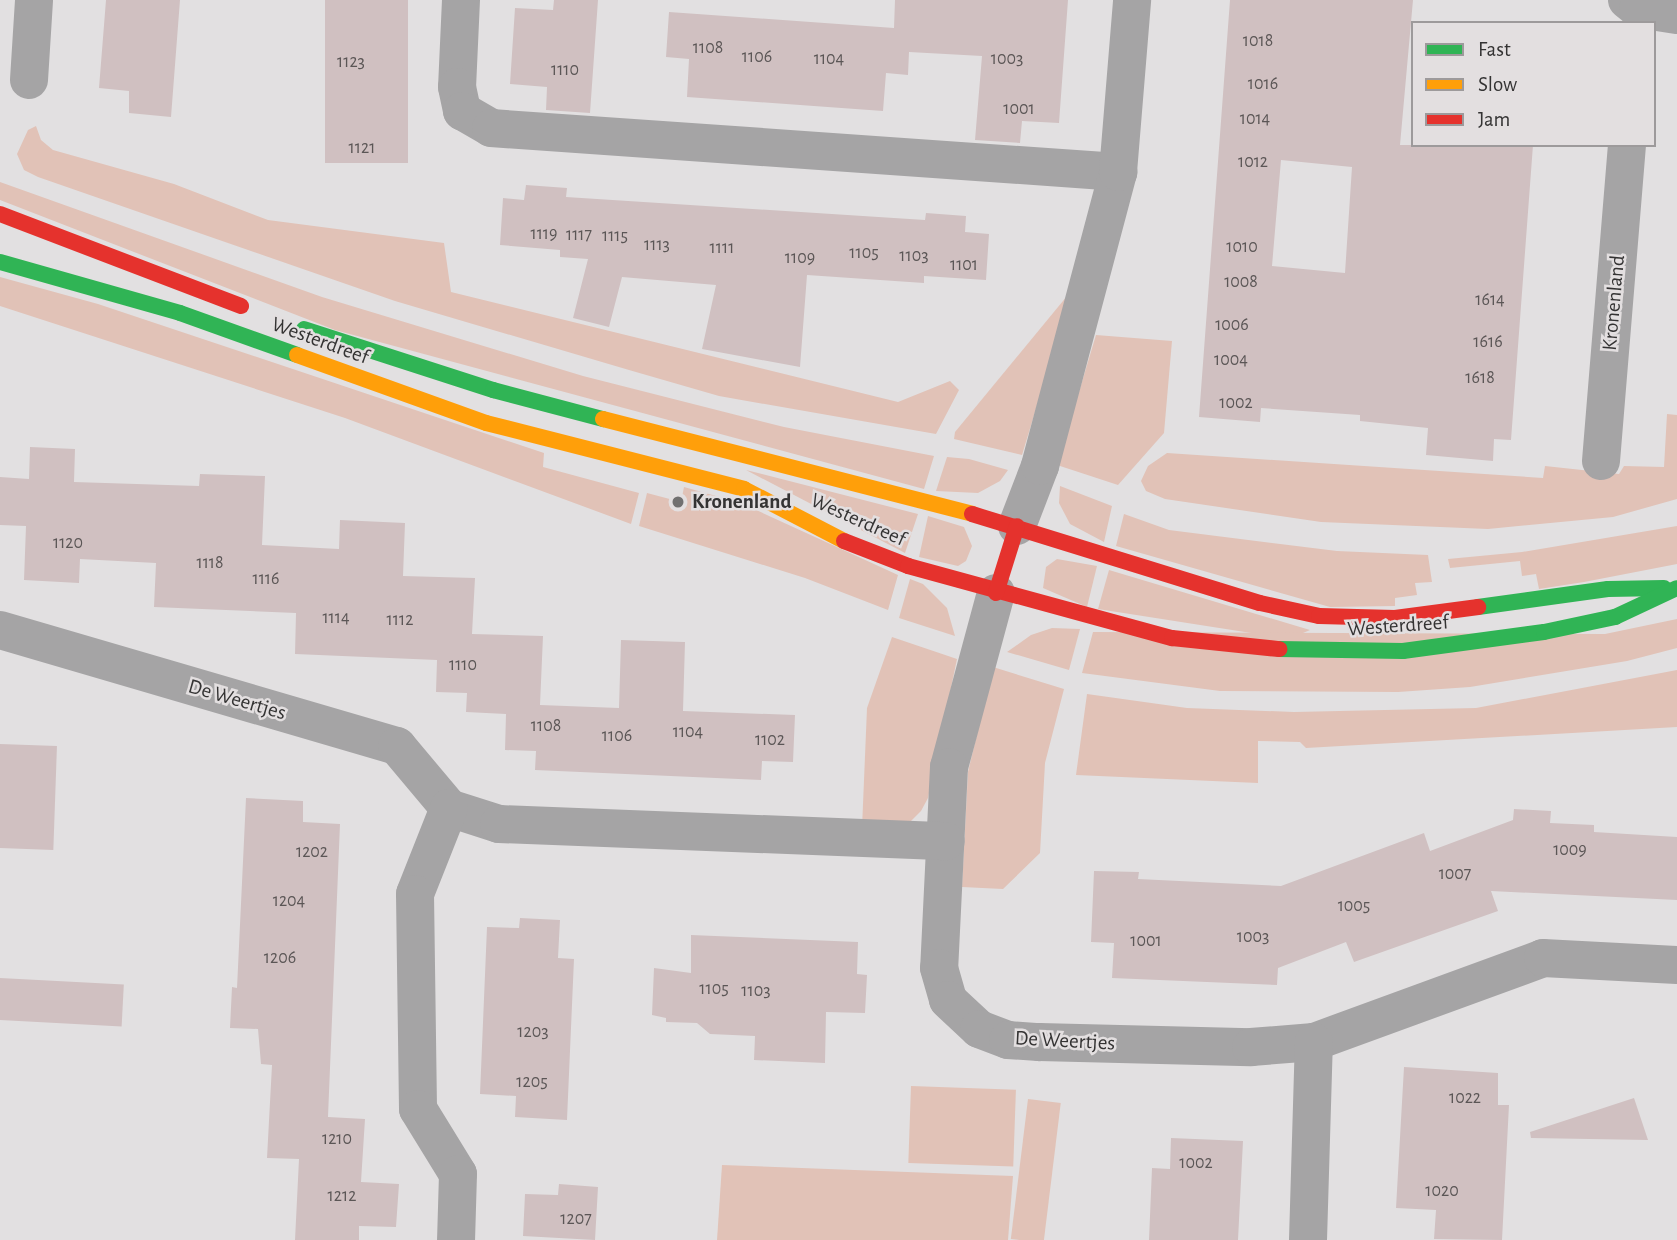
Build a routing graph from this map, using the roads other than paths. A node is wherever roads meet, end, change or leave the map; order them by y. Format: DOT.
graph roads {
  1 [pos="34,0"];
  2 [pos="461,0"];
  3 [pos="1132,0"];
  4 [pos="1634,10"];
  5 [pos="1677,15"];
  6 [pos="29,80"];
  7 [pos="1627,147"];
  8 [pos="1118,172"];
  9 [pos="0,214"];
  10 [pos="0,262"];
  11 [pos="254,311"];
  12 [pos="290,324"];
  13 [pos="1601,461"];
  14 [pos="1017,526"];
  15 [pos="1677,588"];
  16 [pos="996,593"];
  17 [pos="0,630"];
  18 [pos="449,808"];
  19 [pos="946,841"];
  20 [pos="1677,965"];
  21 [pos="1314,1042"];
  22 [pos="456,1240"];
  23 [pos="1308,1240"];
  1 -- 6 [label="street"];
  2 -- 8 [label="street"];
  3 -- 8 [label="street"];
  4 -- 5 [label="street"];
  7 -- 13 [label="street, Kronenland"];
  8 -- 14 [label="street"];
  9 -- 11 [label="street, Westerdreef"];
  10 -- 16 [label="street, Westerdreef"];
  12 -- 14 [label="street, Westerdreef"];
  14 -- 15 [label="street, Westerdreef"];
  14 -- 16 [label="street"];
  15 -- 16 [label="street, Westerdreef"];
  16 -- 19 [label="street, De Weertjes"];
  17 -- 18 [label="street, De Weertjes"];
  18 -- 19 [label="street"];
  18 -- 22 [label="street"];
  19 -- 21 [label="street, De Weertjes"];
  20 -- 21 [label="street, De Weertjes"];
  21 -- 23 [label="street"];
}
